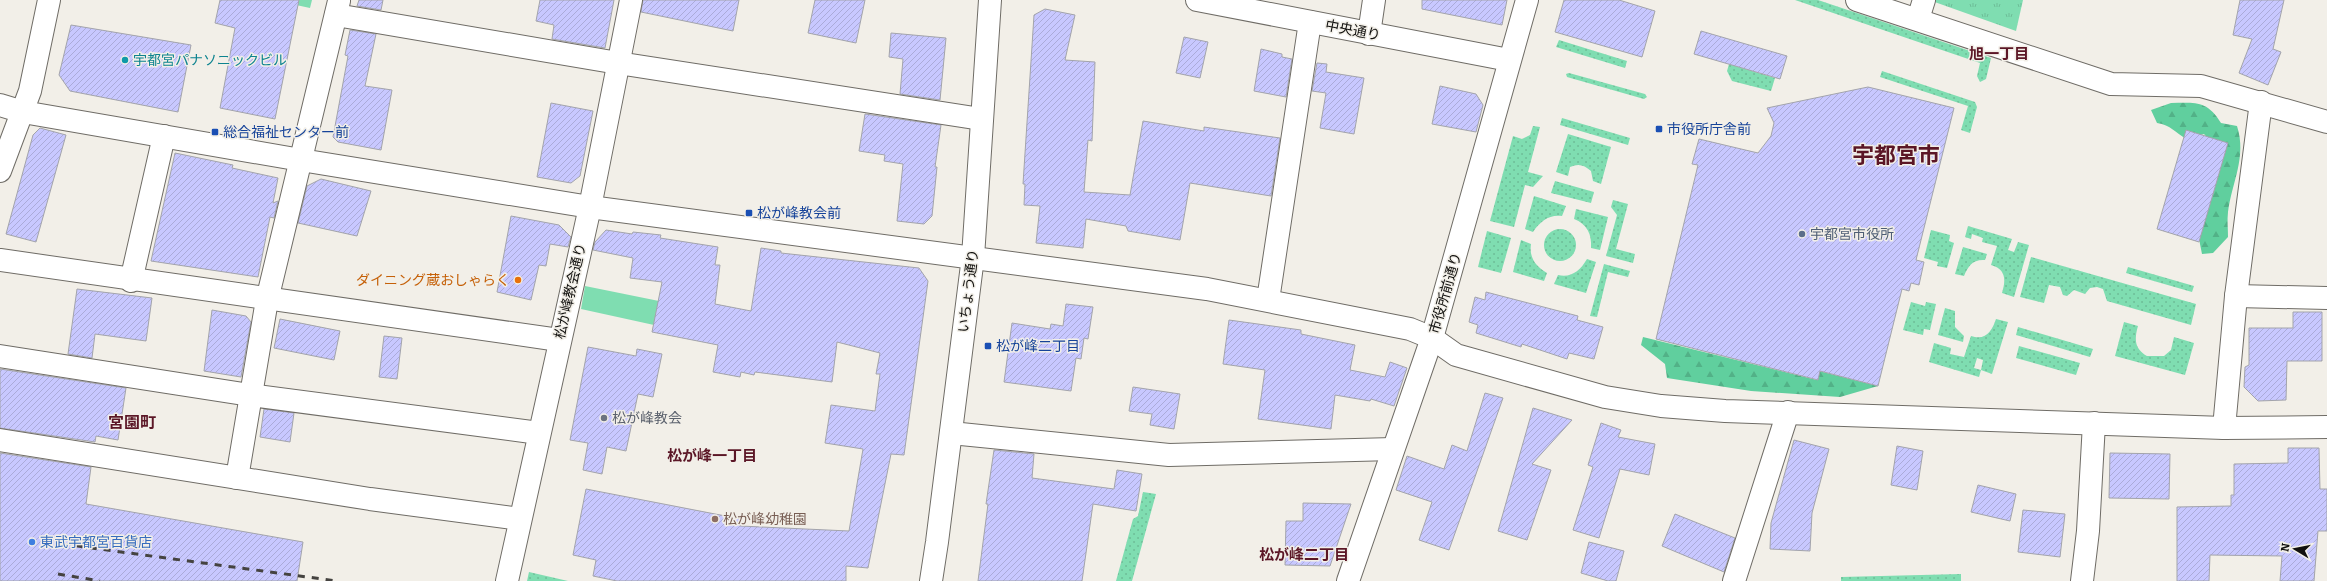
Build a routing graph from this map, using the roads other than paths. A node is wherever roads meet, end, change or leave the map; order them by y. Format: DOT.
graph roads {
  1 [pos="49,0"];
  2 [pos="631,0"];
  3 [pos="990,0"];
  4 [pos="1197,0"];
  5 [pos="1374,0"];
  6 [pos="1527,0"];
  7 [pos="1857,0"];
  8 [pos="338,7"];
  9 [pos="1921,10"];
  10 [pos="1301,13"];
  11 [pos="1369,34"];
  12 [pos="1509,60"];
  13 [pos="618,63"];
  14 [pos="2261,102"];
  15 [pos="0,105"];
  16 [pos="23,112"];
  17 [pos="982,119"];
  18 [pos="2327,122"];
  19 [pos="164,136"];
  20 [pos="301,160"];
  21 [pos="0,171"];
  22 [pos="590,207"];
  23 [pos="973,257"];
  24 [pos="0,260"];
  25 [pos="131,280"];
  26 [pos="2236,296"];
  27 [pos="2327,298"];
  28 [pos="267,300"];
  29 [pos="1268,300"];
  30 [pos="1432,338"];
  31 [pos="559,340"];
  32 [pos="0,356"];
  33 [pos="250,395"];
  34 [pos="1788,412"];
  35 [pos="2094,423"];
  36 [pos="2327,427"];
  37 [pos="2224,428"];
  38 [pos="539,433"];
  39 [pos="951,433"];
  40 [pos="0,440"];
  41 [pos="1393,449"];
  42 [pos="237,478"];
  43 [pos="520,519"];
  44 [pos="507,581"];
  45 [pos="931,581"];
  46 [pos="1348,581"];
  47 [pos="1734,581"];
  48 [pos="2082,581"];
  1 -- 16 [label="street"];
  2 -- 13 [label="street, 松が峰教会通り"];
  3 -- 17 [label="street, いちょう通り"];
  4 -- 10 [label="street, 中央通り"];
  5 -- 11 [label="street"];
  6 -- 12 [label="street, 市役所前通り"];
  7 -- 9 [label="street"];
  8 -- 13 [label="street"];
  8 -- 20 [label="street"];
  9 -- 14 [label="street"];
  10 -- 11 [label="street, 中央通り"];
  10 -- 29 [label="street"];
  11 -- 12 [label="street, 中央通り"];
  12 -- 30 [label="street, 市役所前通り"];
  13 -- 17 [label="street"];
  13 -- 22 [label="street, 松が峰教会通り"];
  14 -- 18 [label="street"];
  14 -- 26 [label="street"];
  15 -- 16 [label="street"];
  16 -- 19 [label="street"];
  16 -- 21 [label="street"];
  17 -- 23 [label="street, いちょう通り"];
  19 -- 20 [label="street"];
  19 -- 25 [label="street"];
  20 -- 22 [label="street"];
  20 -- 28 [label="street"];
  22 -- 23 [label="street"];
  22 -- 31 [label="street, 松が峰教会通り"];
  23 -- 29 [label="street"];
  23 -- 39 [label="street, いちょう通り"];
  24 -- 25 [label="street"];
  25 -- 28 [label="street"];
  26 -- 27 [label="street"];
  26 -- 37 [label="street"];
  28 -- 31 [label="street"];
  28 -- 33 [label="street"];
  29 -- 30 [label="street"];
  30 -- 34 [label="street"];
  30 -- 41 [label="street, 市役所前通り"];
  31 -- 38 [label="street, 松が峰教会通り"];
  32 -- 33 [label="street"];
  33 -- 38 [label="street"];
  33 -- 42 [label="street"];
  34 -- 35 [label="street"];
  34 -- 47 [label="street"];
  35 -- 37 [label="street"];
  35 -- 48 [label="street"];
  36 -- 37 [label="street"];
  38 -- 43 [label="street, 松が峰教会通り"];
  39 -- 41 [label="street"];
  39 -- 45 [label="street, いちょう通り"];
  40 -- 42 [label="street"];
  41 -- 46 [label="street, 市役所前通り"];
  42 -- 43 [label="street"];
  43 -- 44 [label="street, 松が峰教会通り"];
}
